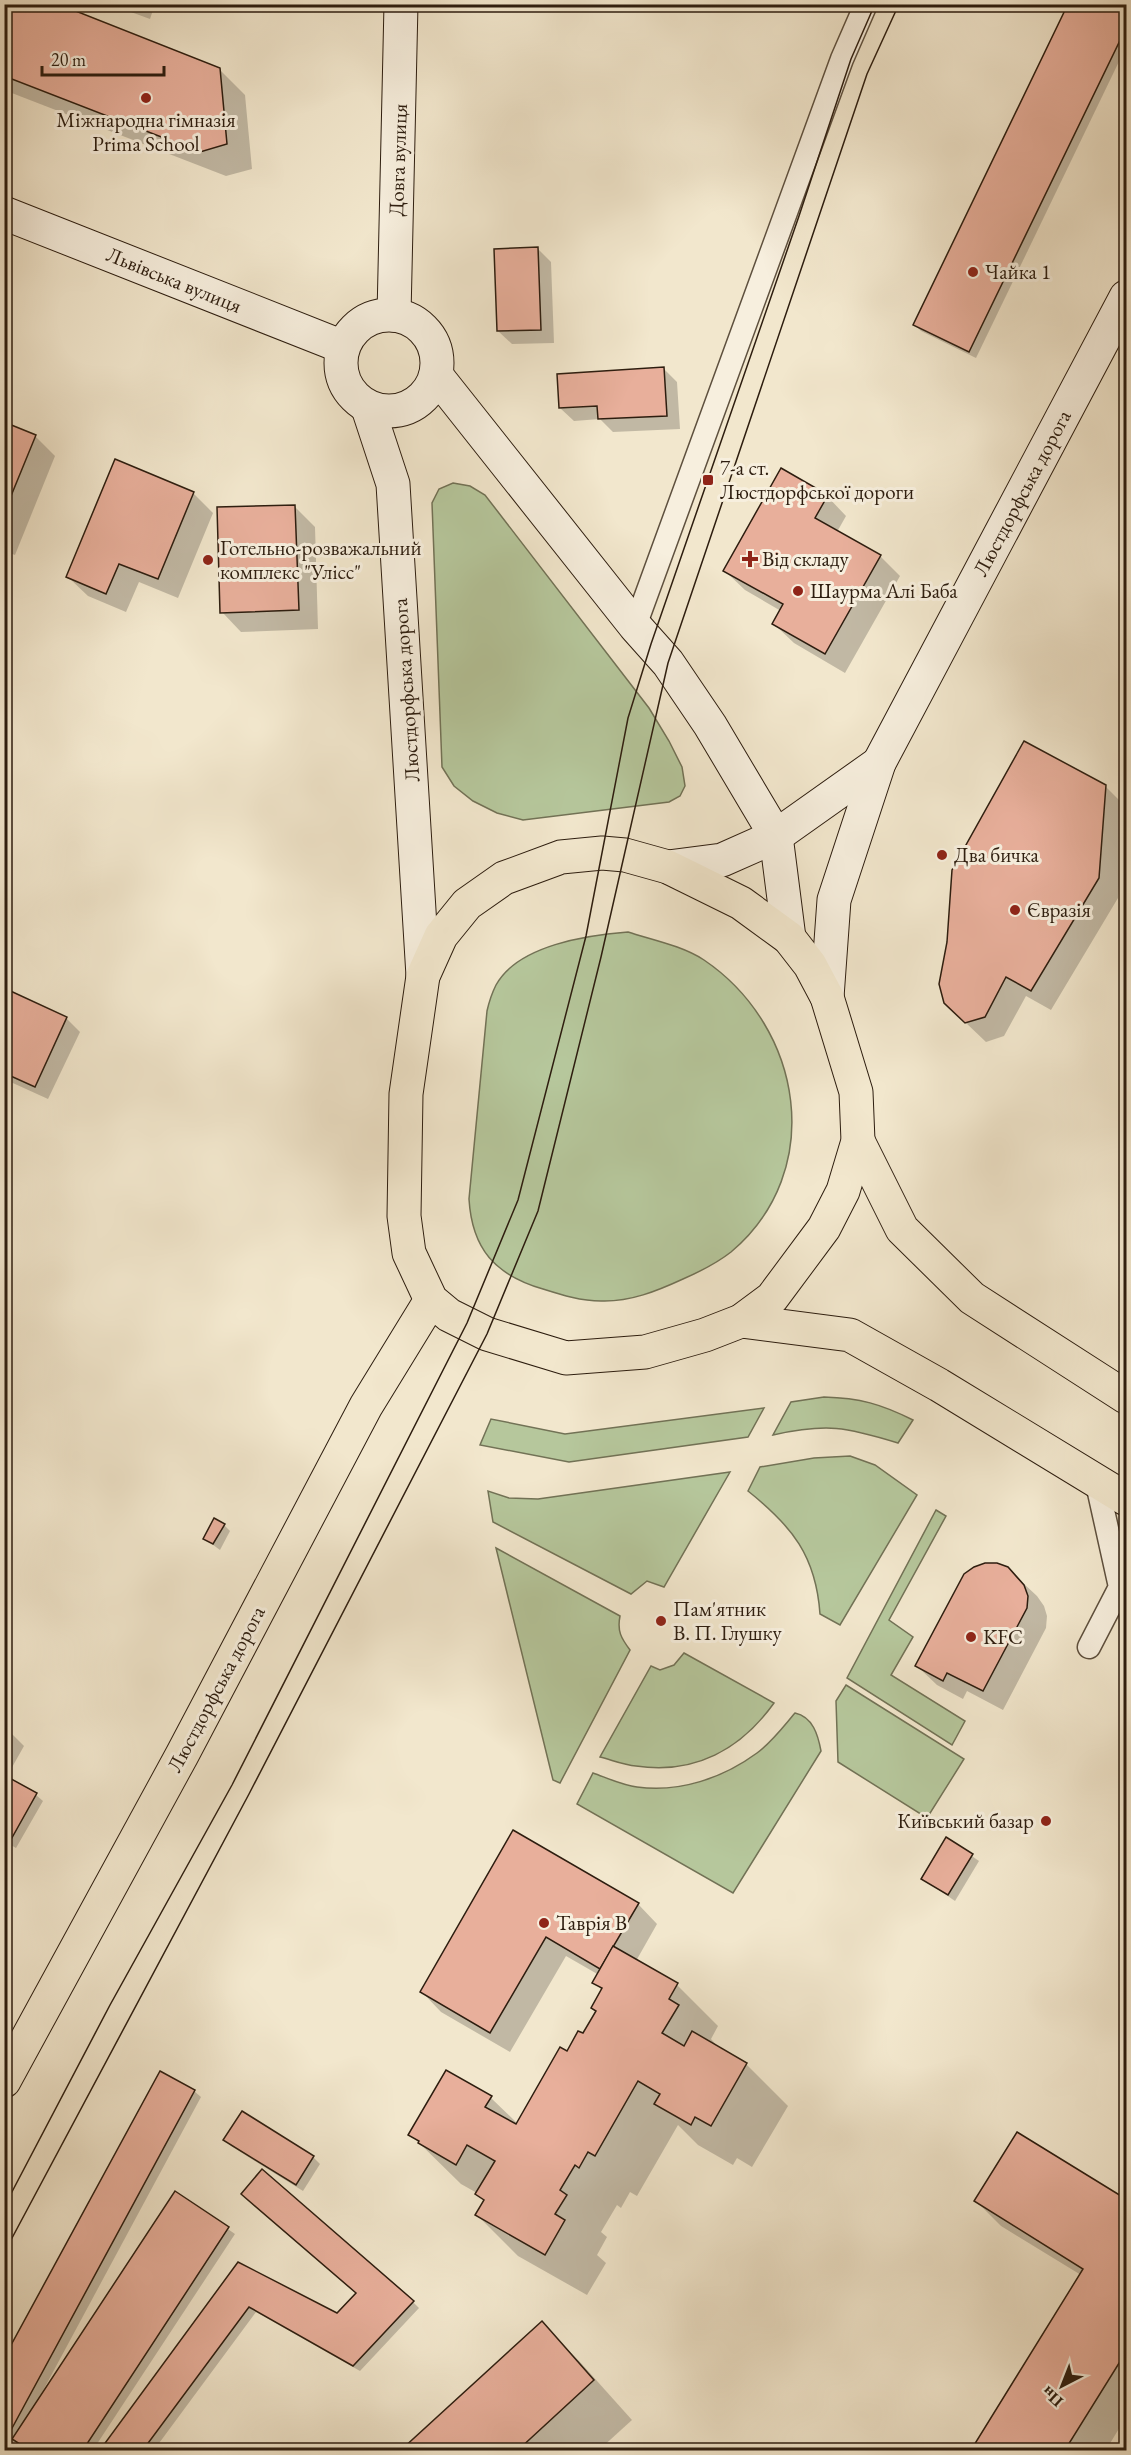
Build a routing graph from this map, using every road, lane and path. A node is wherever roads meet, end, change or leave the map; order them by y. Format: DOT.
graph roads {
  1 [pos="401,4"];
  2 [pos="866,4"];
  3 [pos="4,213"];
  4 [pos="1126,297"];
  5 [pos="394,315"];
  6 [pos="343,347"];
  7 [pos="436,375"];
  8 [pos="368,408"];
  9 [pos="635,626"];
  10 [pos="879,763"];
  11 [pos="776,836"];
  12 [pos="668,867"];
  13 [pos="789,938"];
  14 [pos="423,975"];
  15 [pos="827,997"];
  16 [pos="858,1141"];
  17 [pos="431,1300"];
  18 [pos="741,1321"];
  19 [pos="1126,1397"];
  20 [pos="1096,1479"];
  21 [pos="1126,1499"];
  22 [pos="1089,1647"];
  23 [pos="4,2081"];
  1 -- 5 [label="main road, Довга вулиця"];
  2 -- 9 [label="lane"];
  3 -- 6 [label="main road, Львівська вулиця"];
  4 -- 10 [label="main road, Люстдорфська дорога"];
  5 -- 6 [label="main road"];
  5 -- 7 [label="main road"];
  6 -- 8 [label="main road"];
  7 -- 8 [label="main road"];
  7 -- 9 [label="main road"];
  8 -- 14 [label="main road, Люстдорфська дорога"];
  9 -- 11 [label="main road"];
  10 -- 11 [label="main road"];
  10 -- 15 [label="main road, Люстдорфська дорога"];
  11 -- 12 [label="main road"];
  11 -- 13 [label="main road"];
  12 -- 13 [label="main road"];
  12 -- 14 [label="main road"];
  13 -- 15 [label="main road"];
  14 -- 17 [label="main road"];
  15 -- 16 [label="main road"];
  16 -- 18 [label="main road"];
  16 -- 19 [label="main road"];
  17 -- 18 [label="main road"];
  17 -- 23 [label="main road, Люстдорфська дорога"];
  18 -- 20 [label="main road"];
  20 -- 21 [label="main road"];
  20 -- 22 [label="lane"];
}
